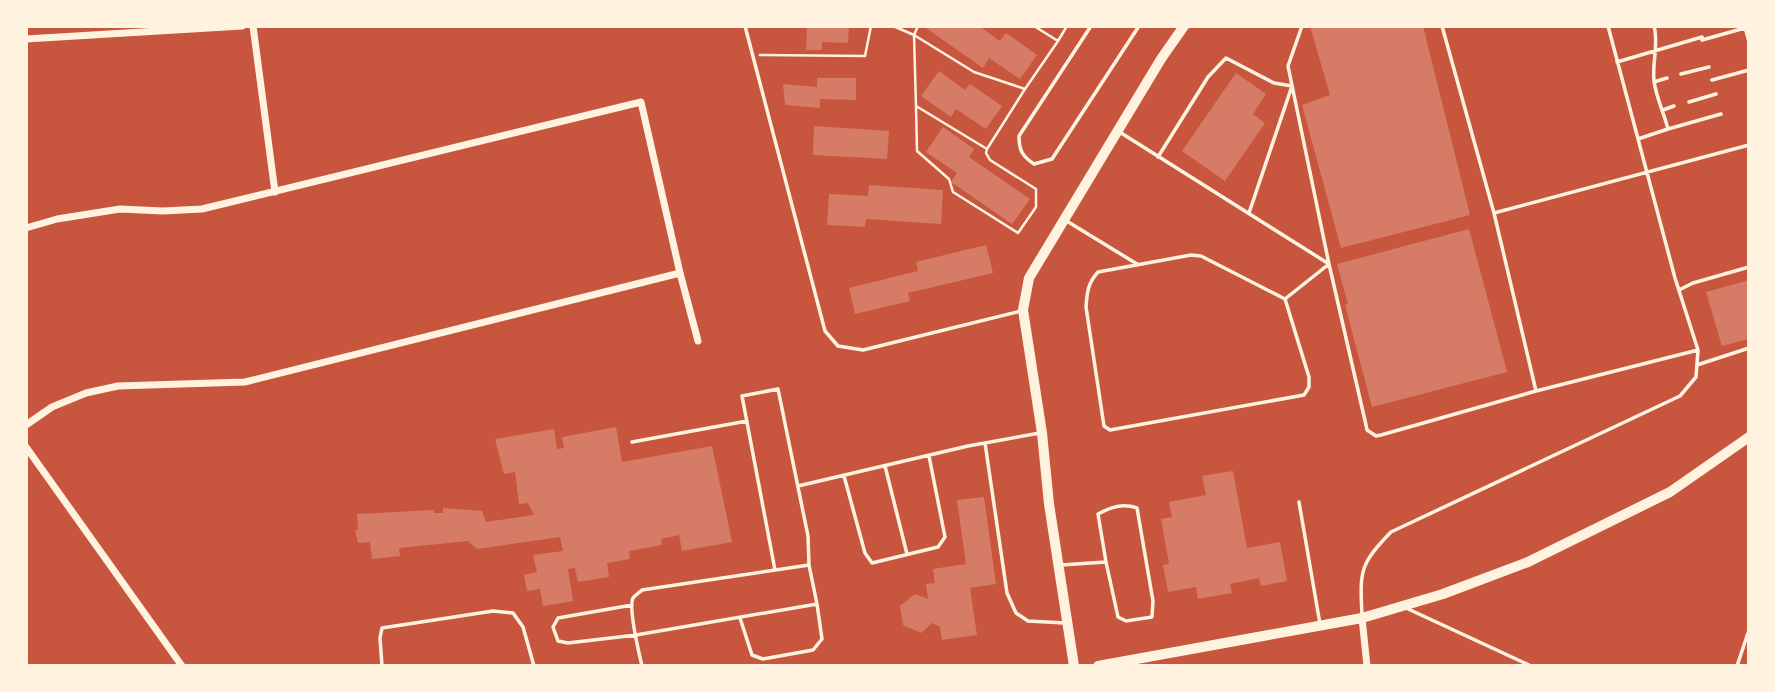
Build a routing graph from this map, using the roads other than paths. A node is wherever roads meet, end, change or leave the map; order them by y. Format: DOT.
graph roads {
  1 [pos="242,26"];
  2 [pos="253,26"];
  3 [pos="745,26"];
  4 [pos="1091,26"];
  5 [pos="1139,26"];
  6 [pos="1184,26"];
  7 [pos="1302,26"];
  8 [pos="1442,26"];
  9 [pos="1608,26"];
  10 [pos="1654,26"];
  11 [pos="1745,27"];
  12 [pos="136,29"];
  13 [pos="26,39"];
  14 [pos="1749,42"];
  15 [pos="1654,50"];
  16 [pos="1617,62"];
  17 [pos="1709,67"];
  18 [pos="1749,70"];
  19 [pos="1681,74"];
  20 [pos="1667,78"];
  21 [pos="1712,80"];
  22 [pos="1654,82"];
  23 [pos="1292,86"];
  24 [pos="1716,94"];
  25 [pos="1689,102"];
  26 [pos="1674,106"];
  27 [pos="1662,110"];
  28 [pos="1721,114"];
  29 [pos="1668,129"];
  30 [pos="1117,131"];
  31 [pos="1638,139"];
  32 [pos="1749,145"];
  33 [pos="1158,157"];
  34 [pos="1646,172"];
  35 [pos="275,191"];
  36 [pos="1249,213"];
  37 [pos="1494,213"];
  38 [pos="1063,219"];
  39 [pos="26,228"];
  40 [pos="1329,264"];
  41 [pos="1138,265"];
  42 [pos="1749,267"];
  43 [pos="680,273"];
  44 [pos="1679,289"];
  45 [pos="1285,299"];
  46 [pos="1023,310"];
  47 [pos="698,341"];
  48 [pos="1749,348"];
  49 [pos="1698,350"];
  50 [pos="1697,365"];
  51 [pos="1536,391"];
  52 [pos="747,421"];
  53 [pos="26,425"];
  54 [pos="1042,433"];
  55 [pos="1749,437"];
  56 [pos="632,442"];
  57 [pos="985,443"];
  58 [pos="26,447"];
  59 [pos="929,456"];
  60 [pos="885,466"];
  61 [pos="844,476"];
  62 [pos="798,486"];
  63 [pos="1299,502"];
  64 [pos="907,554"];
  65 [pos="1106,562"];
  66 [pos="809,565"];
  67 [pos="1059,565"];
  68 [pos="775,570"];
  69 [pos="817,604"];
  70 [pos="632,605"];
  71 [pos="1402,606"];
  72 [pos="739,617"];
  73 [pos="1362,618"];
  74 [pos="1068,623"];
  75 [pos="1320,626"];
  76 [pos="1749,630"];
  77 [pos="636,635"];
  78 [pos="182,666"];
  79 [pos="382,666"];
  80 [pos="534,666"];
  81 [pos="642,666"];
  82 [pos="1074,666"];
  83 [pos="1098,666"];
  84 [pos="1367,666"];
  85 [pos="1531,666"];
  86 [pos="1737,666"];
  1 -- 12 [label="street"];
  2 -- 35 [label="street"];
  3 -- 46 [label="lane"];
  4 -- 5 [label="lane"];
  6 -- 30 [label="street"];
  7 -- 23 [label="lane"];
  8 -- 37 [label="lane"];
  9 -- 16 [label="lane"];
  10 -- 15 [label="lane"];
  11 -- 14 [label="lane"];
  11 -- 15 [label="lane"];
  12 -- 13 [label="street"];
  15 -- 16 [label="lane"];
  15 -- 22 [label="lane"];
  16 -- 31 [label="lane"];
  17 -- 19 [label="lane"];
  18 -- 21 [label="lane"];
  20 -- 22 [label="lane"];
  22 -- 27 [label="lane"];
  23 -- 33 [label="lane"];
  23 -- 36 [label="lane"];
  23 -- 40 [label="lane"];
  24 -- 25 [label="lane"];
  26 -- 27 [label="lane"];
  27 -- 29 [label="lane"];
  28 -- 29 [label="lane"];
  29 -- 31 [label="lane"];
  30 -- 33 [label="lane"];
  30 -- 38 [label="street"];
  31 -- 34 [label="lane"];
  32 -- 34 [label="lane"];
  33 -- 36 [label="lane"];
  34 -- 37 [label="lane"];
  34 -- 44 [label="lane"];
  35 -- 39 [label="street"];
  35 -- 43 [label="street"];
  36 -- 40 [label="lane"];
  37 -- 51 [label="lane"];
  38 -- 41 [label="lane"];
  38 -- 46 [label="street"];
  40 -- 45 [label="lane"];
  40 -- 51 [label="lane"];
  41 -- 45 [label="lane"];
  41 -- 45 [label="lane"];
  42 -- 44 [label="lane"];
  43 -- 47 [label="street"];
  43 -- 53 [label="street"];
  44 -- 49 [label="lane"];
  46 -- 54 [label="street"];
  48 -- 50 [label="lane"];
  49 -- 50 [label="lane"];
  49 -- 51 [label="lane"];
  50 -- 73 [label="lane"];
  52 -- 56 [label="lane"];
  52 -- 62 [label="lane"];
  52 -- 68 [label="lane"];
  54 -- 57 [label="lane"];
  54 -- 67 [label="street"];
  55 -- 71 [label="main road"];
  57 -- 59 [label="lane"];
  57 -- 74 [label="lane"];
  58 -- 78 [label="street"];
  59 -- 60 [label="lane"];
  59 -- 64 [label="lane"];
  60 -- 61 [label="lane"];
  60 -- 64 [label="lane"];
  61 -- 62 [label="lane"];
  61 -- 64 [label="lane"];
  62 -- 66 [label="lane"];
  63 -- 75 [label="lane"];
  65 -- 65 [label="lane"];
  65 -- 67 [label="lane"];
  66 -- 68 [label="lane"];
  66 -- 69 [label="lane"];
  67 -- 74 [label="street"];
  68 -- 70 [label="lane"];
  69 -- 72 [label="lane"];
  69 -- 72 [label="lane"];
  70 -- 77 [label="lane"];
  70 -- 77 [label="lane"];
  71 -- 73 [label="main road"];
  71 -- 85 [label="lane"];
  72 -- 77 [label="lane"];
  73 -- 75 [label="main road"];
  73 -- 84 [label="street"];
  74 -- 82 [label="street"];
  75 -- 83 [label="main road"];
  76 -- 86 [label="lane"];
  77 -- 81 [label="lane"];
  79 -- 80 [label="lane"];
}
